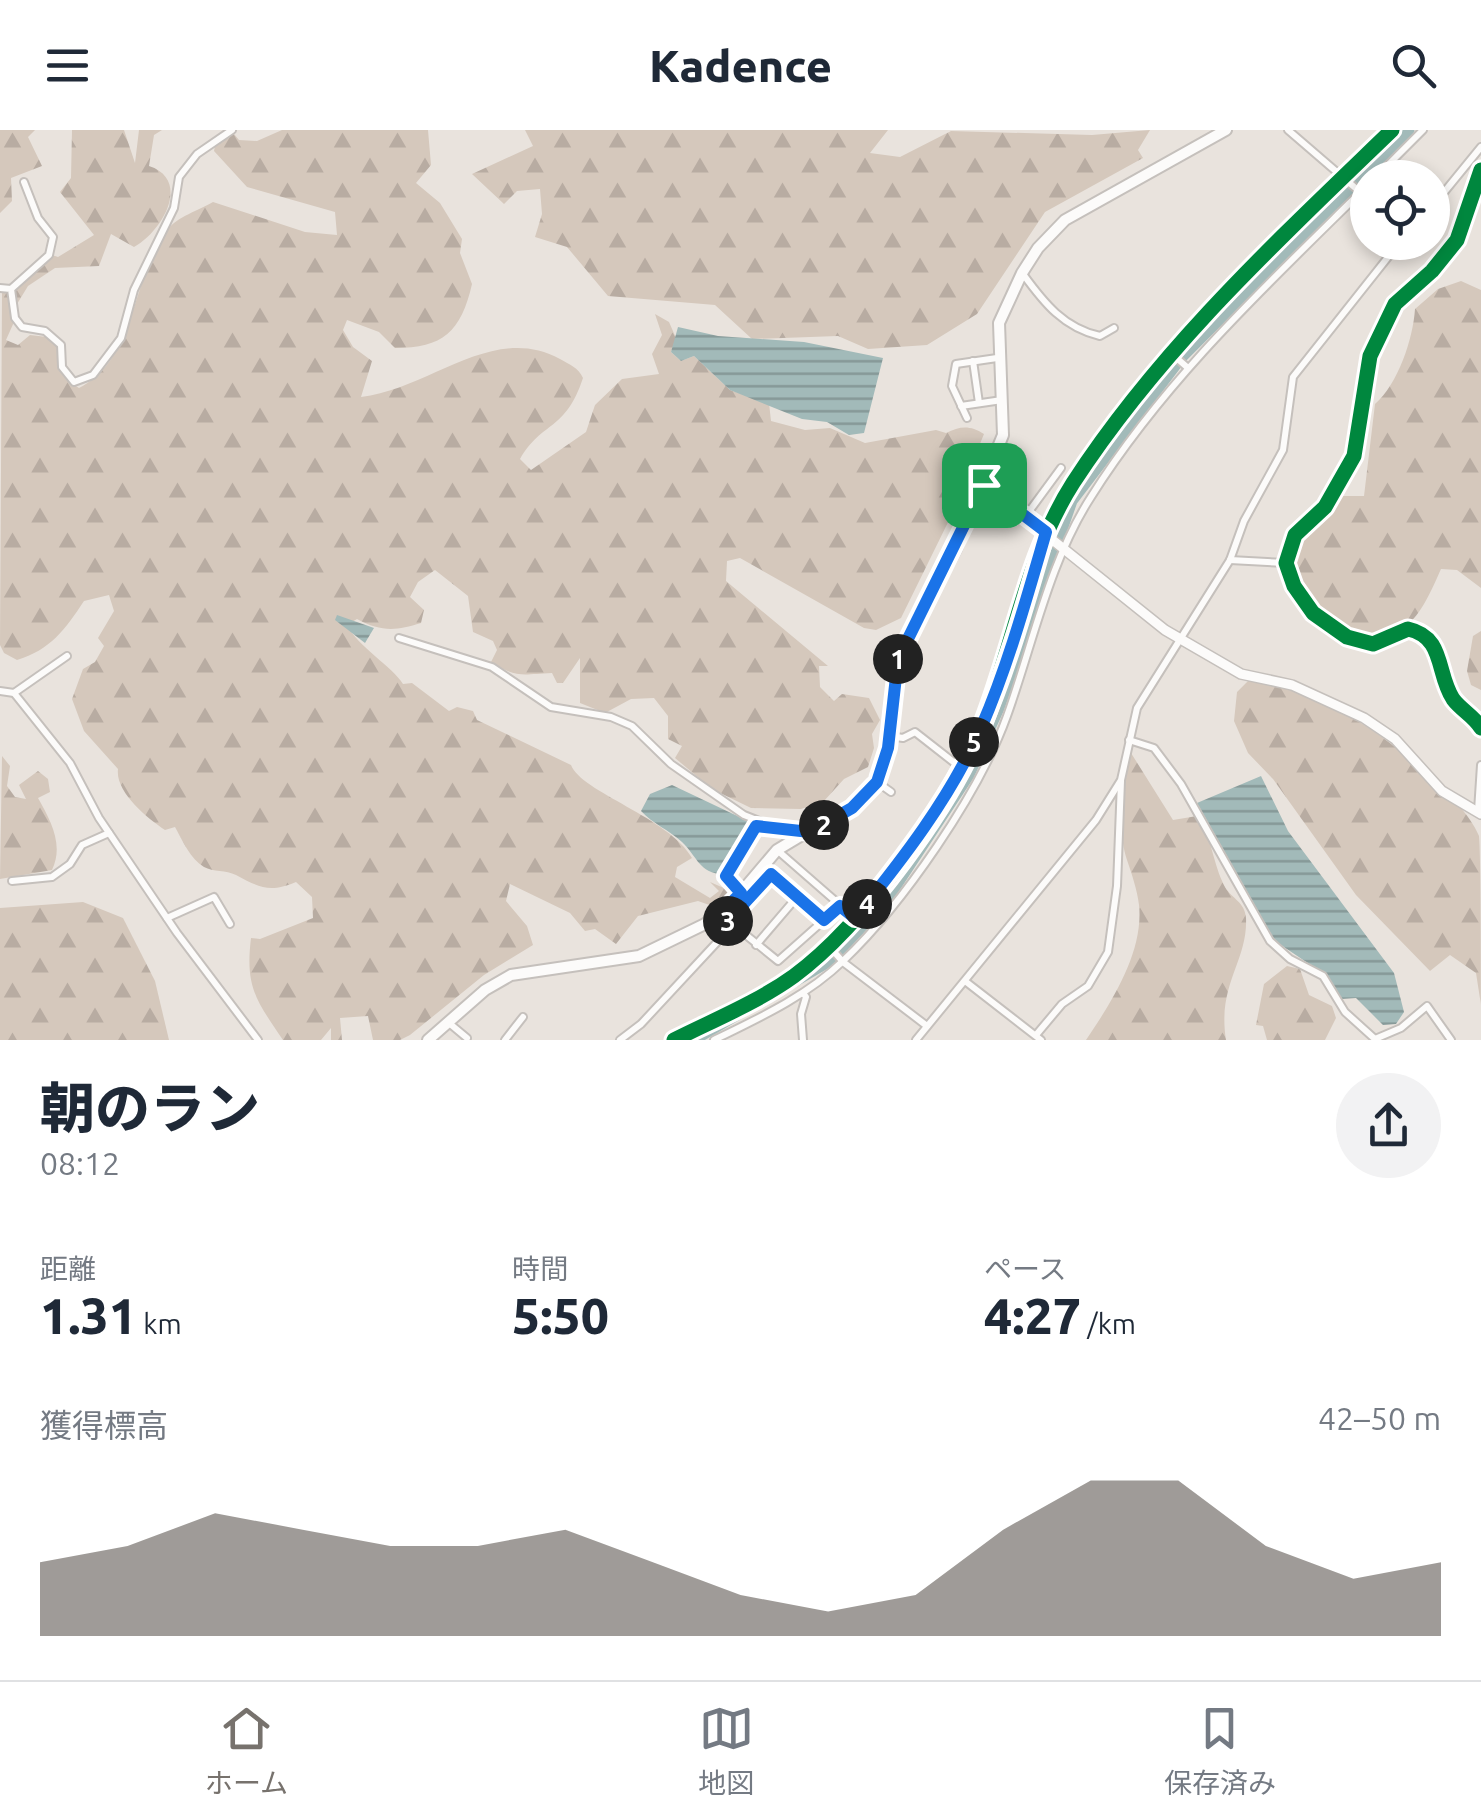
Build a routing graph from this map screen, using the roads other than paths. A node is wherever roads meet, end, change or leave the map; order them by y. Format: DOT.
graph roads {
  1 [pos="232,130"];
  2 [pos="1226,130"];
  3 [pos="1288,130"];
  4 [pos="1392,130"];
  5 [pos="1423,130"];
  6 [pos="1481,147"];
  7 [pos="1393,160"];
  8 [pos="1481,170"];
  9 [pos="1345,176"];
  10 [pos="1350,181"];
  11 [pos="24,182"];
  12 [pos="1450,185"];
  13 [pos="1350,200"];
  14 [pos="1386,260"];
  15 [pos="1022,273"];
  16 [pos="0,288"];
  17 [pos="10,289"];
  18 [pos="1114,328"];
  19 [pos="1172,354"];
  20 [pos="997,358"];
  21 [pos="973,362"];
  22 [pos="1188,367"];
  23 [pos="1003,400"];
  24 [pos="980,403"];
  25 [pos="961,406"];
  26 [pos="967,418"];
  27 [pos="1061,468"];
  28 [pos="984,485"];
  29 [pos="1025,516"];
  30 [pos="1046,532"];
  31 [pos="1064,546"];
  32 [pos="1230,560"];
  33 [pos="1286,564"];
  34 [pos="1179,637"];
  35 [pos="399,638"];
  36 [pos="67,656"];
  37 [pos="0,692"];
  38 [pos="14,693"];
  39 [pos="1481,728"];
  40 [pos="890,736"];
  41 [pos="1129,740"];
  42 [pos="1481,765"];
  43 [pos="961,768"];
  44 [pos="1121,780"];
  45 [pos="877,782"];
  46 [pos="891,792"];
  47 [pos="1480,812"];
  48 [pos="760,822"];
  49 [pos="109,832"];
  50 [pos="810,832"];
  51 [pos="777,850"];
  52 [pos="766,871"];
  53 [pos="12,881"];
  54 [pos="741,893"];
  55 [pos="797,898"];
  56 [pos="840,906"];
  57 [pos="724,917"];
  58 [pos="168,918"];
  59 [pos="855,918"];
  60 [pos="824,920"];
  61 [pos="230,924"];
  62 [pos="706,924"];
  63 [pos="756,945"];
  64 [pos="829,946"];
  65 [pos="842,961"];
  66 [pos="965,980"];
  67 [pos="803,992"];
  68 [pos="523,1017"];
  69 [pos="448,1023"];
  70 [pos="927,1026"];
  71 [pos="467,1038"];
  72 [pos="1038,1038"];
  73 [pos="1375,1039"];
  74 [pos="258,1040"];
  75 [pos="428,1040"];
  76 [pos="505,1040"];
  77 [pos="620,1040"];
  78 [pos="674,1040"];
  79 [pos="714,1040"];
  80 [pos="803,1040"];
  81 [pos="916,1040"];
  82 [pos="1451,1040"];
  1 -- 17 [label="street"];
  2 -- 15 [label="main road"];
  3 -- 9 [label="street"];
  4 -- 9 [label="street"];
  5 -- 7 [label="street"];
  6 -- 12 [label="street"];
  8 -- 33 [label="street"];
  9 -- 10 [label="street"];
  9 -- 19 [label="street"];
  11 -- 17 [label="street"];
  13 -- 22 [label="street"];
  14 -- 32 [label="street"];
  15 -- 18 [label="street"];
  15 -- 20 [label="main road"];
  16 -- 17 [label="street"];
  19 -- 22 [label="street"];
  19 -- 30 [label="street"];
  20 -- 21 [label="street"];
  20 -- 23 [label="main road"];
  21 -- 24 [label="street"];
  21 -- 25 [label="street"];
  22 -- 31 [label="street"];
  23 -- 24 [label="street"];
  23 -- 28 [label="main road"];
  24 -- 25 [label="street"];
  25 -- 26 [label="street"];
  27 -- 29 [label="street"];
  28 -- 29 [label="street"];
  28 -- 40 [label="main road"];
  29 -- 30 [label="street"];
  30 -- 31 [label="street"];
  30 -- 43 [label="street"];
  31 -- 34 [label="street"];
  31 -- 65 [label="street"];
  32 -- 33 [label="street"];
  32 -- 34 [label="street"];
  33 -- 39 [label="street"];
  34 -- 41 [label="street"];
  34 -- 47 [label="street"];
  35 -- 48 [label="street"];
  36 -- 38 [label="street"];
  37 -- 38 [label="street"];
  38 -- 49 [label="street"];
  40 -- 43 [label="street"];
  40 -- 45 [label="main road"];
  41 -- 44 [label="street"];
  41 -- 73 [label="street"];
  42 -- 47 [label="street"];
  43 -- 59 [label="street"];
  44 -- 66 [label="street"];
  44 -- 72 [label="street"];
  45 -- 46 [label="street"];
  45 -- 50 [label="main road"];
  48 -- 50 [label="street"];
  48 -- 54 [label="street"];
  49 -- 53 [label="street"];
  49 -- 58 [label="street"];
  50 -- 51 [label="main road"];
  51 -- 52 [label="main road"];
  51 -- 56 [label="street"];
  52 -- 54 [label="main road"];
  52 -- 55 [label="street"];
  52 -- 57 [label="street"];
  54 -- 57 [label="main road"];
  55 -- 60 [label="street"];
  55 -- 63 [label="street"];
  56 -- 59 [label="street"];
  56 -- 60 [label="street"];
  57 -- 62 [label="main road"];
  57 -- 63 [label="street"];
  58 -- 61 [label="street"];
  58 -- 74 [label="street"];
  59 -- 64 [label="street"];
  60 -- 63 [label="street"];
  62 -- 69 [label="main road"];
  62 -- 77 [label="street"];
  64 -- 65 [label="street"];
  64 -- 78 [label="street"];
  65 -- 67 [label="street"];
  65 -- 70 [label="street"];
  66 -- 70 [label="street"];
  66 -- 72 [label="street"];
  67 -- 79 [label="street"];
  67 -- 80 [label="street"];
  68 -- 76 [label="street"];
  69 -- 71 [label="street"];
  69 -- 75 [label="main road"];
  70 -- 81 [label="street"];
  73 -- 82 [label="street"];
}
